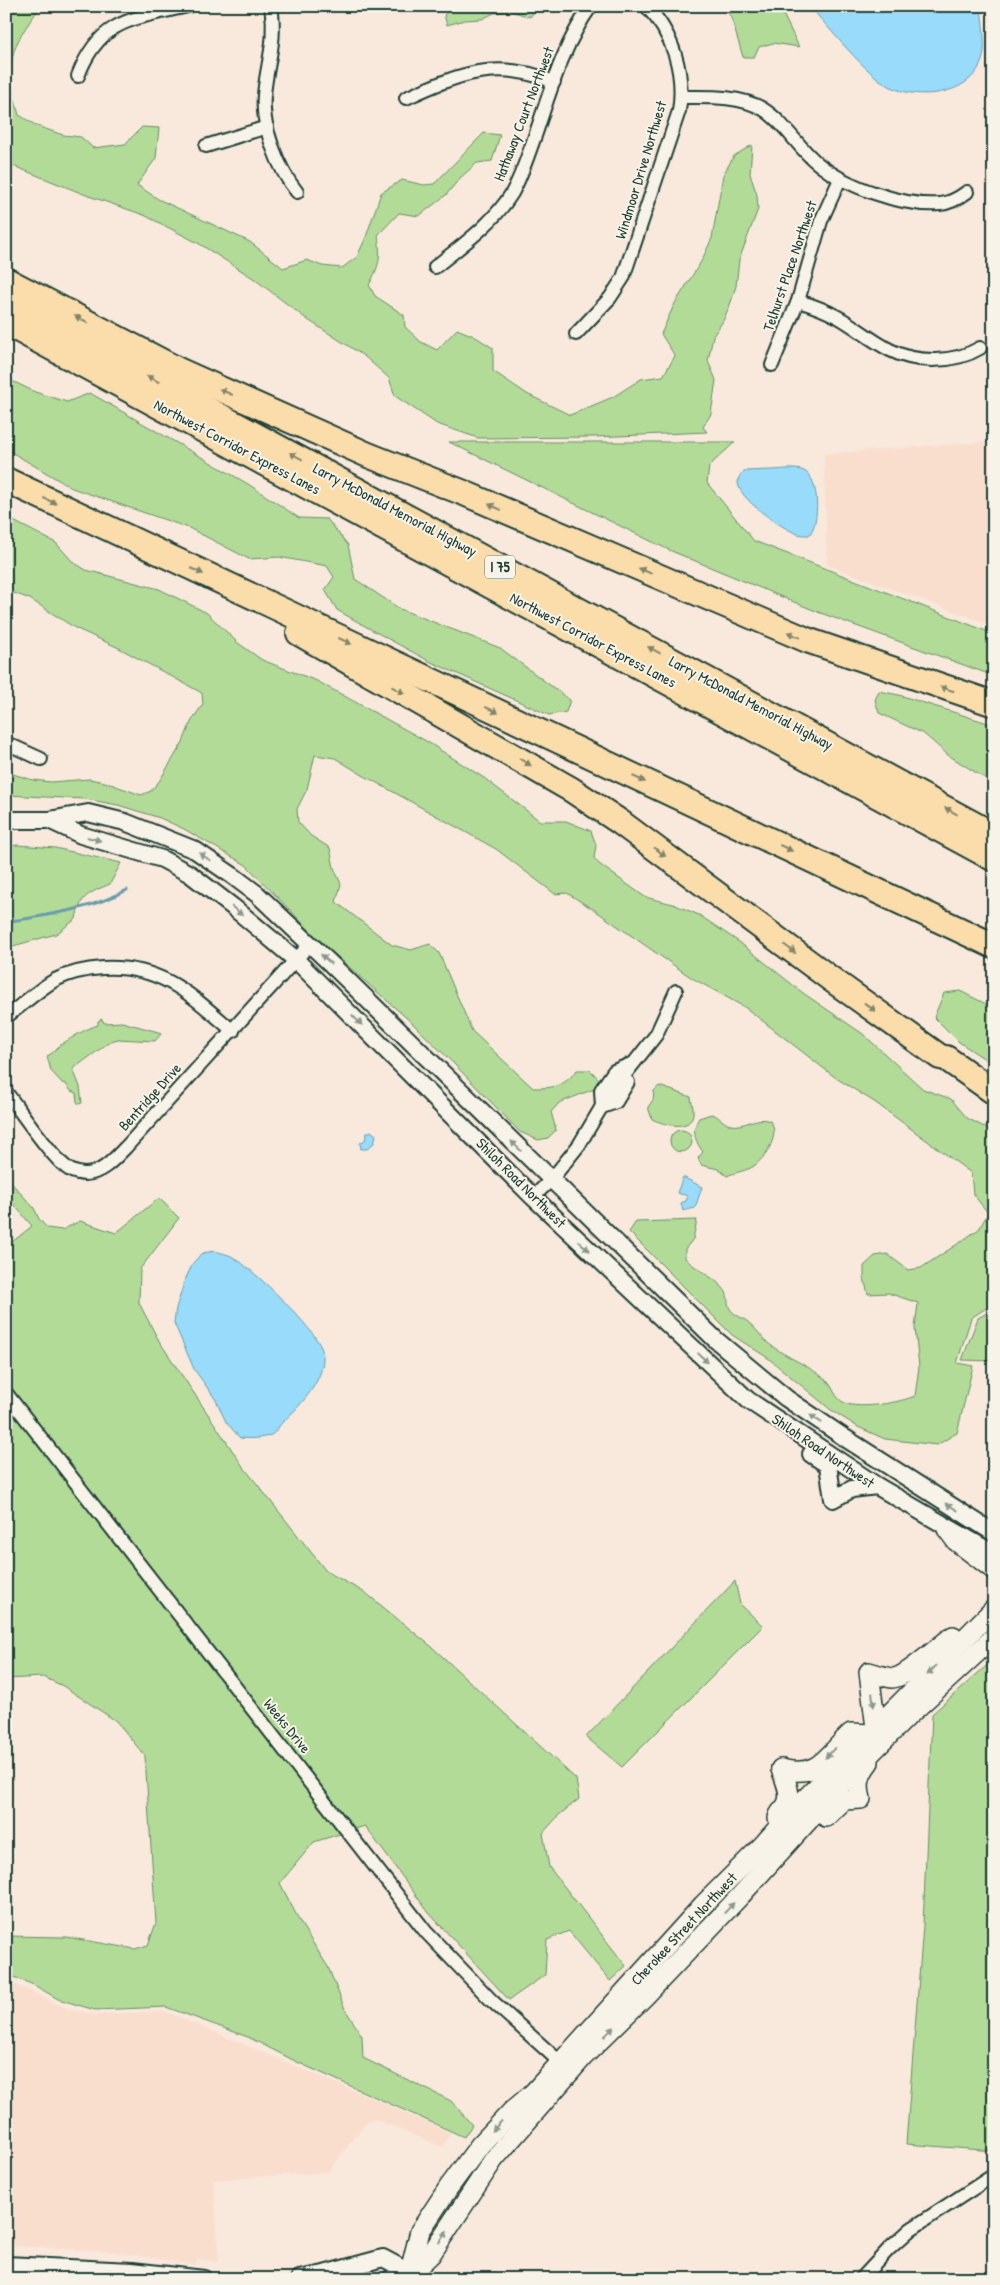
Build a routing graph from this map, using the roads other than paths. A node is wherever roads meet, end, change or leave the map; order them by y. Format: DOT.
graph roads {
  1 [pos="188,6"];
  2 [pos="271,6"];
  3 [pos="590,6"];
  4 [pos="646,6"];
  5 [pos="78,76"];
  6 [pos="554,82"];
  7 [pos="681,97"];
  8 [pos="406,98"];
  9 [pos="266,127"];
  10 [pos="206,146"];
  11 [pos="840,179"];
  12 [pos="298,192"];
  13 [pos="967,192"];
  14 [pos="435,267"];
  15 [pos="6,280"];
  16 [pos="6,300"];
  17 [pos="798,301"];
  18 [pos="6,322"];
  19 [pos="576,334"];
  20 [pos="980,348"];
  21 [pos="772,365"];
  22 [pos="6,480"];
  23 [pos="238,590"];
  24 [pos="994,704"];
  25 [pos="6,743"];
  26 [pos="41,759"];
  27 [pos="6,820"];
  28 [pos="49,820"];
  29 [pos="994,835"];
  30 [pos="994,859"];
  31 [pos="310,944"];
  32 [pos="994,946"];
  33 [pos="295,959"];
  34 [pos="676,991"];
  35 [pos="6,1017"];
  36 [pos="232,1031"];
  37 [pos="940,1057"];
  38 [pos="632,1064"];
  39 [pos="6,1092"];
  40 [pos="994,1092"];
  41 [pos="994,1103"];
  42 [pos="602,1107"];
  43 [pos="552,1180"];
  44 [pos="533,1197"];
  45 [pos="6,1393"];
  46 [pos="762,1410"];
  47 [pos="877,1486"];
  48 [pos="947,1529"];
  49 [pos="994,1533"];
  50 [pos="994,1554"];
  51 [pos="994,1570"];
  52 [pos="993,1609"];
  53 [pos="972,1630"];
  54 [pos="994,1637"];
  55 [pos="879,1732"];
  56 [pos="778,1828"];
  57 [pos="561,2063"];
  58 [pos="994,2175"];
  59 [pos="6,2265"];
  60 [pos="409,2276"];
  61 [pos="204,2279"];
  62 [pos="299,2279"];
  63 [pos="390,2279"];
  64 [pos="861,2279"];
  1 -- 5 [label="street"];
  2 -- 9 [label="street"];
  3 -- 6 [label="street, Hathaway Court Northwest"];
  4 -- 7 [label="street, Windmoor Drive Northwest"];
  6 -- 8 [label="street"];
  6 -- 14 [label="street, Hathaway Court Northwest"];
  7 -- 11 [label="street"];
  7 -- 19 [label="street, Windmoor Drive Northwest"];
  9 -- 10 [label="street"];
  9 -- 12 [label="street"];
  11 -- 13 [label="street"];
  11 -- 17 [label="street, Telhurst Place Northwest"];
  24 -- 15 [label="highway, one-way"];
  29 -- 16 [label="highway, Larry McDonald Memorial Highway / I 75, one-way"];
  17 -- 20 [label="street"];
  17 -- 21 [label="street, Telhurst Place Northwest"];
  18 -- 30 [label="highway, Northwest Corridor Express Lanes"];
  22 -- 23 [label="highway, one-way"];
  23 -- 32 [label="highway, one-way"];
  23 -- 37 [label="highway, one-way"];
  25 -- 26 [label="street"];
  27 -- 28 [label="street, Shiloh Road Northwest"];
  31 -- 28 [label="street, Shiloh Road Northwest, one-way"];
  28 -- 33 [label="street, Shiloh Road Northwest, one-way"];
  31 -- 33 [label="street, Bentridge Drive"];
  43 -- 31 [label="street, Shiloh Road Northwest, one-way"];
  33 -- 36 [label="street, Bentridge Drive"];
  33 -- 44 [label="street, Shiloh Road Northwest, one-way"];
  34 -- 38 [label="street"];
  35 -- 36 [label="street"];
  36 -- 39 [label="street, Bentridge Drive"];
  37 -- 40 [label="highway"];
  37 -- 41 [label="highway"];
  38 -- 42 [label="street"];
  38 -- 42 [label="street"];
  42 -- 43 [label="street"];
  43 -- 44 [label="street"];
  49 -- 43 [label="street, Shiloh Road Northwest, one-way"];
  44 -- 46 [label="street, Shiloh Road Northwest, one-way"];
  45 -- 57 [label="street, Weeks Drive"];
  46 -- 47 [label="street, Shiloh Road Northwest"];
  46 -- 47 [label="street"];
  47 -- 48 [label="street, Shiloh Road Northwest"];
  48 -- 50 [label="street, Shiloh Road Northwest"];
  48 -- 51 [label="main road"];
  52 -- 53 [label="main road, Cherokee Street Northwest"];
  53 -- 55 [label="main road, Cherokee Street Northwest, one-way"];
  53 -- 55 [label="main road, one-way"];
  54 -- 55 [label="main road, Cherokee Street Northwest"];
  55 -- 56 [label="main road, Cherokee Street Northwest"];
  55 -- 56 [label="main road, one-way"];
  60 -- 55 [label="main road, Cherokee Street Northwest, one-way"];
  56 -- 57 [label="main road, Cherokee Street Northwest"];
  57 -- 60 [label="main road, Cherokee Street Northwest, one-way"];
  58 -- 64 [label="street"];
  59 -- 61 [label="street"];
  60 -- 62 [label="street"];
  60 -- 63 [label="street"];
}
